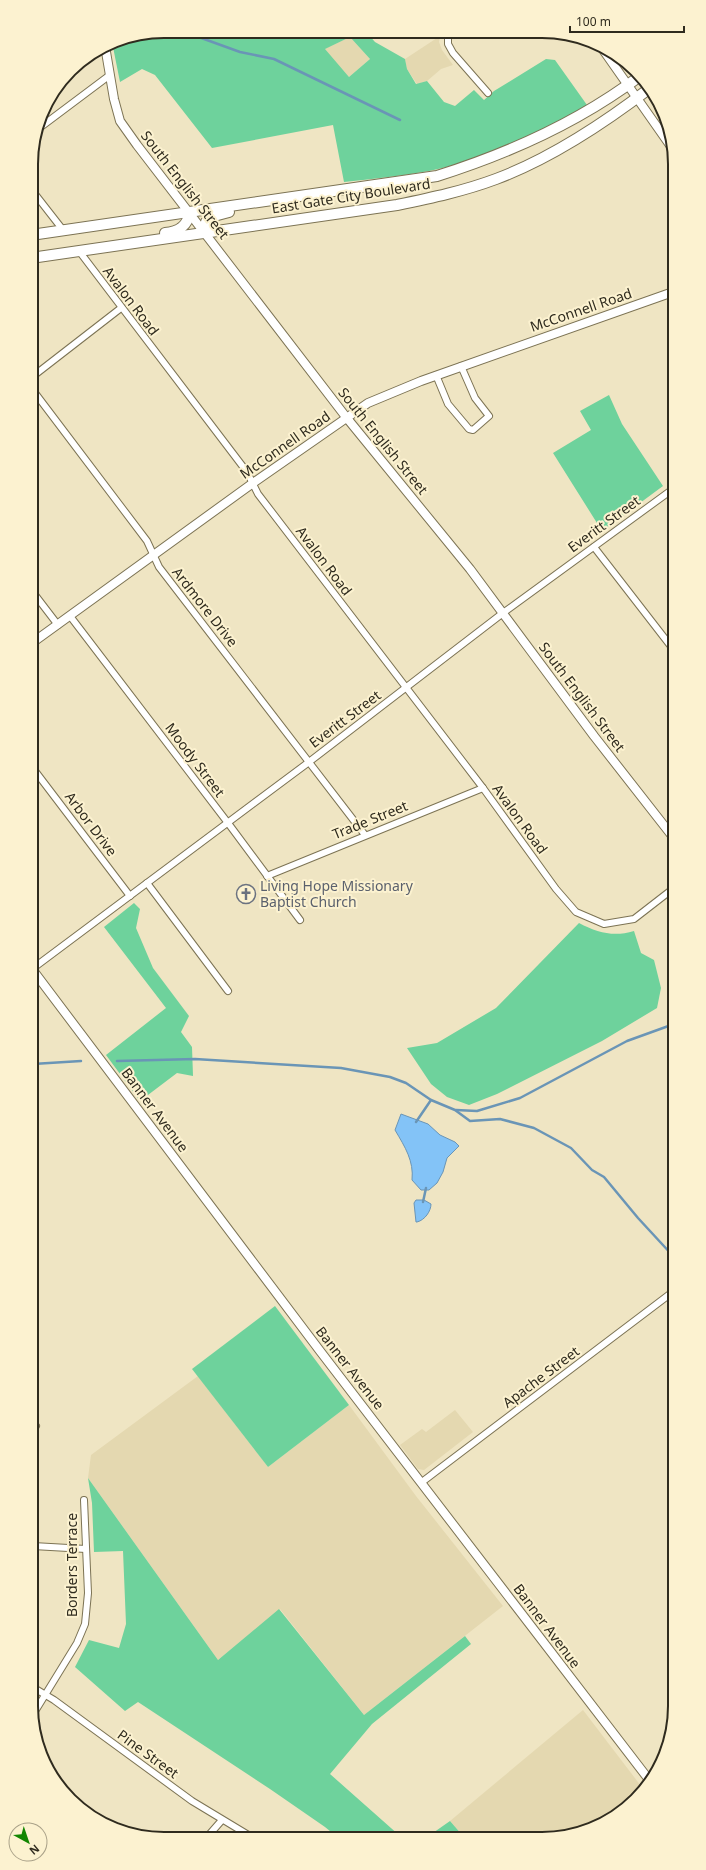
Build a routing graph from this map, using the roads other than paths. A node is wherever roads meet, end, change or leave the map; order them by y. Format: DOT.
graph roads {
  1 [pos="448,38"];
  2 [pos="106,53"];
  3 [pos="607,56"];
  4 [pos="110,75"];
  5 [pos="635,79"];
  6 [pos="627,85"];
  7 [pos="645,92"];
  8 [pos="488,93"];
  9 [pos="637,98"];
  10 [pos="45,124"];
  11 [pos="666,140"];
  12 [pos="38,198"];
  13 [pos="273,200"];
  14 [pos="189,212"];
  15 [pos="63,230"];
  16 [pos="38,233"];
  17 [pos="205,233"];
  18 [pos="123,244"];
  19 [pos="79,251"];
  20 [pos="38,257"];
  21 [pos="668,294"];
  22 [pos="121,308"];
  23 [pos="461,366"];
  24 [pos="38,372"];
  25 [pos="436,375"];
  26 [pos="38,397"];
  27 [pos="346,417"];
  28 [pos="253,483"];
  29 [pos="668,494"];
  30 [pos="594,547"];
  31 [pos="154,556"];
  32 [pos="38,599"];
  33 [pos="503,613"];
  34 [pos="70,616"];
  35 [pos="58,625"];
  36 [pos="38,639"];
  37 [pos="668,643"];
  38 [pos="406,688"];
  39 [pos="309,762"];
  40 [pos="38,775"];
  41 [pos="482,788"];
  42 [pos="228,823"];
  43 [pos="668,831"];
  44 [pos="365,835"];
  45 [pos="267,876"];
  46 [pos="147,883"];
  47 [pos="668,893"];
  48 [pos="130,896"];
  49 [pos="300,920"];
  50 [pos="38,965"];
  51 [pos="38,977"];
  52 [pos="228,990"];
  53 [pos="668,1296"];
  54 [pos="422,1482"];
  55 [pos="84,1500"];
  56 [pos="38,1546"];
  57 [pos="86,1549"];
  58 [pos="38,1690"];
  59 [pos="46,1695"];
  60 [pos="38,1707"];
  61 [pos="646,1776"];
  62 [pos="222,1820"];
  63 [pos="212,1832"];
  64 [pos="243,1832"];
  1 -- 8 [label="street"];
  2 -- 4 [label="street, South English Street"];
  3 -- 6 [label="street"];
  4 -- 10 [label="street"];
  4 -- 14 [label="street, South English Street"];
  5 -- 6 [label="main road, East Gate City Boulevard"];
  6 -- 9 [label="street"];
  6 -- 13 [label="main road, East Gate City Boulevard"];
  7 -- 9 [label="main road, East Gate City Boulevard"];
  9 -- 11 [label="street"];
  9 -- 17 [label="main road, East Gate City Boulevard"];
  12 -- 15 [label="street"];
  13 -- 14 [label="main road, East Gate City Boulevard"];
  13 -- 17 [label="main road"];
  14 -- 15 [label="main road, East Gate City Boulevard"];
  14 -- 17 [label="street, South English Street"];
  14 -- 18 [label="main road"];
  15 -- 16 [label="main road, East Gate City Boulevard"];
  17 -- 18 [label="main road, East Gate City Boulevard"];
  17 -- 27 [label="street, South English Street"];
  18 -- 19 [label="main road, East Gate City Boulevard"];
  19 -- 20 [label="main road, East Gate City Boulevard"];
  19 -- 22 [label="street, Avalon Road"];
  21 -- 23 [label="street, McConnell Road"];
  22 -- 24 [label="street"];
  22 -- 28 [label="street, Avalon Road"];
  23 -- 25 [label="street, McConnell Road"];
  23 -- 25 [label="street"];
  25 -- 27 [label="street, McConnell Road"];
  26 -- 31 [label="street, Ardmore Drive"];
  27 -- 28 [label="street, McConnell Road"];
  27 -- 33 [label="street, South English Street"];
  28 -- 31 [label="street, McConnell Road"];
  28 -- 38 [label="street, Avalon Road"];
  29 -- 30 [label="street, Everitt Street"];
  30 -- 33 [label="street, Everitt Street"];
  30 -- 37 [label="street"];
  31 -- 34 [label="street, McConnell Road"];
  31 -- 39 [label="street, Ardmore Drive"];
  32 -- 35 [label="street"];
  33 -- 38 [label="street, Everitt Street"];
  33 -- 43 [label="street, South English Street"];
  34 -- 35 [label="street, McConnell Road"];
  34 -- 42 [label="street, Moody Street"];
  35 -- 36 [label="street, McConnell Road"];
  38 -- 39 [label="street, Everitt Street"];
  38 -- 41 [label="street, Avalon Road"];
  39 -- 42 [label="street, Everitt Street"];
  39 -- 44 [label="street, Ardmore Drive"];
  40 -- 48 [label="street, Arbor Drive"];
  41 -- 44 [label="street, Trade Street"];
  41 -- 47 [label="street, Avalon Road"];
  42 -- 45 [label="street, Moody Street"];
  42 -- 46 [label="street, Everitt Street"];
  44 -- 45 [label="street, Trade Street"];
  45 -- 49 [label="street, Moody Street"];
  46 -- 48 [label="street, Everitt Street"];
  46 -- 52 [label="street"];
  48 -- 50 [label="street, Everitt Street"];
  51 -- 54 [label="street, Banner Avenue"];
  53 -- 54 [label="street, Apache Street"];
  54 -- 61 [label="street, Banner Avenue"];
  55 -- 57 [label="street, Borders Terrace"];
  56 -- 57 [label="street"];
  57 -- 59 [label="street, Borders Terrace"];
  58 -- 59 [label="street, Pine Street"];
  59 -- 60 [label="street, Borders Terrace"];
  59 -- 62 [label="street, Pine Street"];
  62 -- 63 [label="street"];
  62 -- 64 [label="street, Pine Street"];
}
